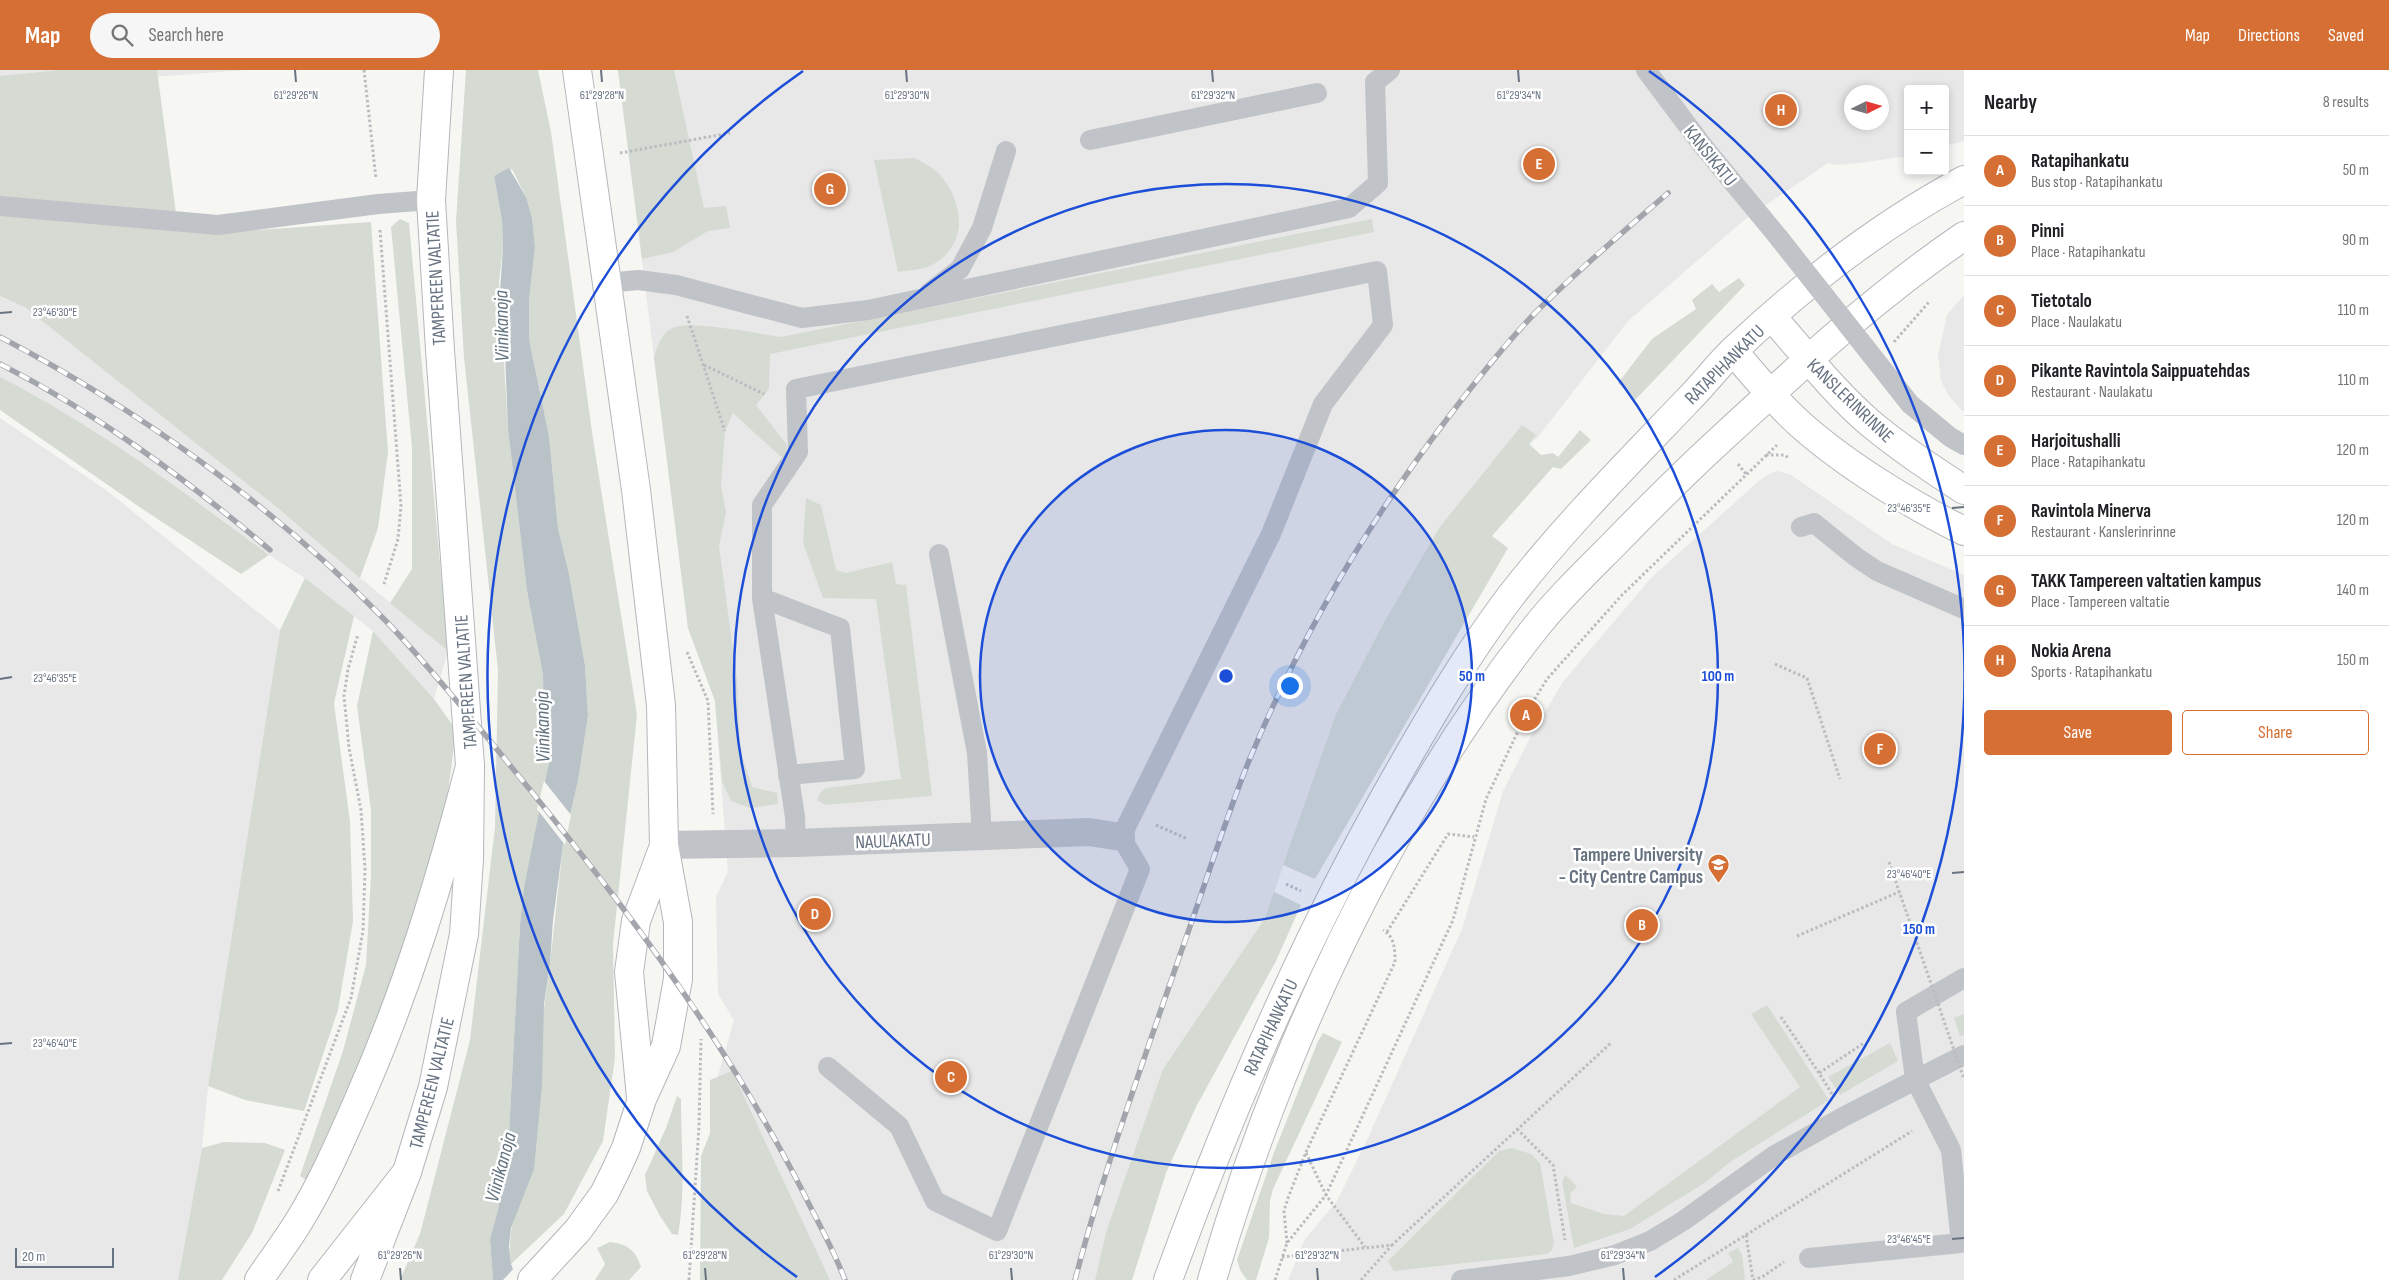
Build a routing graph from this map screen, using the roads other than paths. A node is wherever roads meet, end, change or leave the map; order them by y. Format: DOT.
graph roads {
  1 [pos="439,70"];
  2 [pos="1390,70"];
  3 [pos="1646,70"];
  4 [pos="576,76"];
  5 [pos="1317,93"];
  6 [pos="1090,140"];
  7 [pos="1006,151"];
  8 [pos="1964,180"];
  9 [pos="431,200"];
  10 [pos="0,206"];
  11 [pos="1964,236"];
  12 [pos="607,283"];
  13 [pos="923,297"];
  14 [pos="1772,316"];
  15 [pos="1733,351"];
  16 [pos="1808,358"];
  17 [pos="1770,392"];
  18 [pos="1964,445"];
  19 [pos="1964,490"];
  20 [pos="1801,527"];
  21 [pos="1964,531"];
  22 [pos="939,554"];
  23 [pos="762,598"];
  24 [pos="1964,609"];
  25 [pos="470,766"];
  26 [pos="788,775"];
  27 [pos="982,836"];
  28 [pos="1121,837"];
  29 [pos="796,843"];
  30 [pos="664,846"];
  31 [pos="1964,978"];
  32 [pos="1964,1056"];
  33 [pos="828,1067"];
  34 [pos="1914,1079"];
  35 [pos="642,1099"];
  36 [pos="407,1172"];
  37 [pos="1809,1258"];
  38 [pos="1559,1272"];
  39 [pos="258,1280"];
  40 [pos="322,1280"];
  41 [pos="365,1280"];
  42 [pos="532,1280"];
  43 [pos="1168,1280"];
  44 [pos="1212,1280"];
  45 [pos="1461,1280"];
  1 -- 9 [label="main road, TAMPEREEN VALTATIE"];
  2 -- 13 [label="lane"];
  3 -- 18 [label="lane, KANSIKATU, bridge"];
  4 -- 12 [label="main road"];
  5 -- 6 [label="lane"];
  7 -- 13 [label="lane"];
  8 -- 14 [label="main road, RATAPIHANKATU"];
  9 -- 10 [label="lane"];
  9 -- 25 [label="main road, TAMPEREEN VALTATIE"];
  11 -- 16 [label="main road, RATAPIHANKATU"];
  12 -- 13 [label="lane"];
  12 -- 30 [label="main road"];
  14 -- 15 [label="main road, RATAPIHANKATU"];
  14 -- 16 [label="main road, KANSLERINRINNE"];
  15 -- 17 [label="main road"];
  15 -- 43 [label="main road, RATAPIHANKATU"];
  16 -- 17 [label="main road, RATAPIHANKATU"];
  16 -- 19 [label="main road, KANSLERINRINNE"];
  17 -- 21 [label="main road"];
  17 -- 44 [label="main road, RATAPIHANKATU"];
  20 -- 24 [label="lane"];
  22 -- 27 [label="lane"];
  23 -- 26 [label="lane"];
  23 -- 26 [label="lane"];
  23 -- 28 [label="lane"];
  25 -- 36 [label="main road, TAMPEREEN VALTATIE"];
  25 -- 39 [label="main road"];
  26 -- 29 [label="lane"];
  27 -- 28 [label="street, NAULAKATU"];
  27 -- 29 [label="street, NAULAKATU"];
  28 -- 33 [label="lane"];
  29 -- 30 [label="street, NAULAKATU"];
  30 -- 35 [label="main road"];
  30 -- 35 [label="main road"];
  31 -- 34 [label="lane"];
  32 -- 34 [label="lane"];
  34 -- 37 [label="lane"];
  34 -- 38 [label="lane"];
  35 -- 42 [label="main road"];
  36 -- 40 [label="main road"];
  36 -- 41 [label="main road, TAMPEREEN VALTATIE"];
  38 -- 45 [label="lane"];
}
